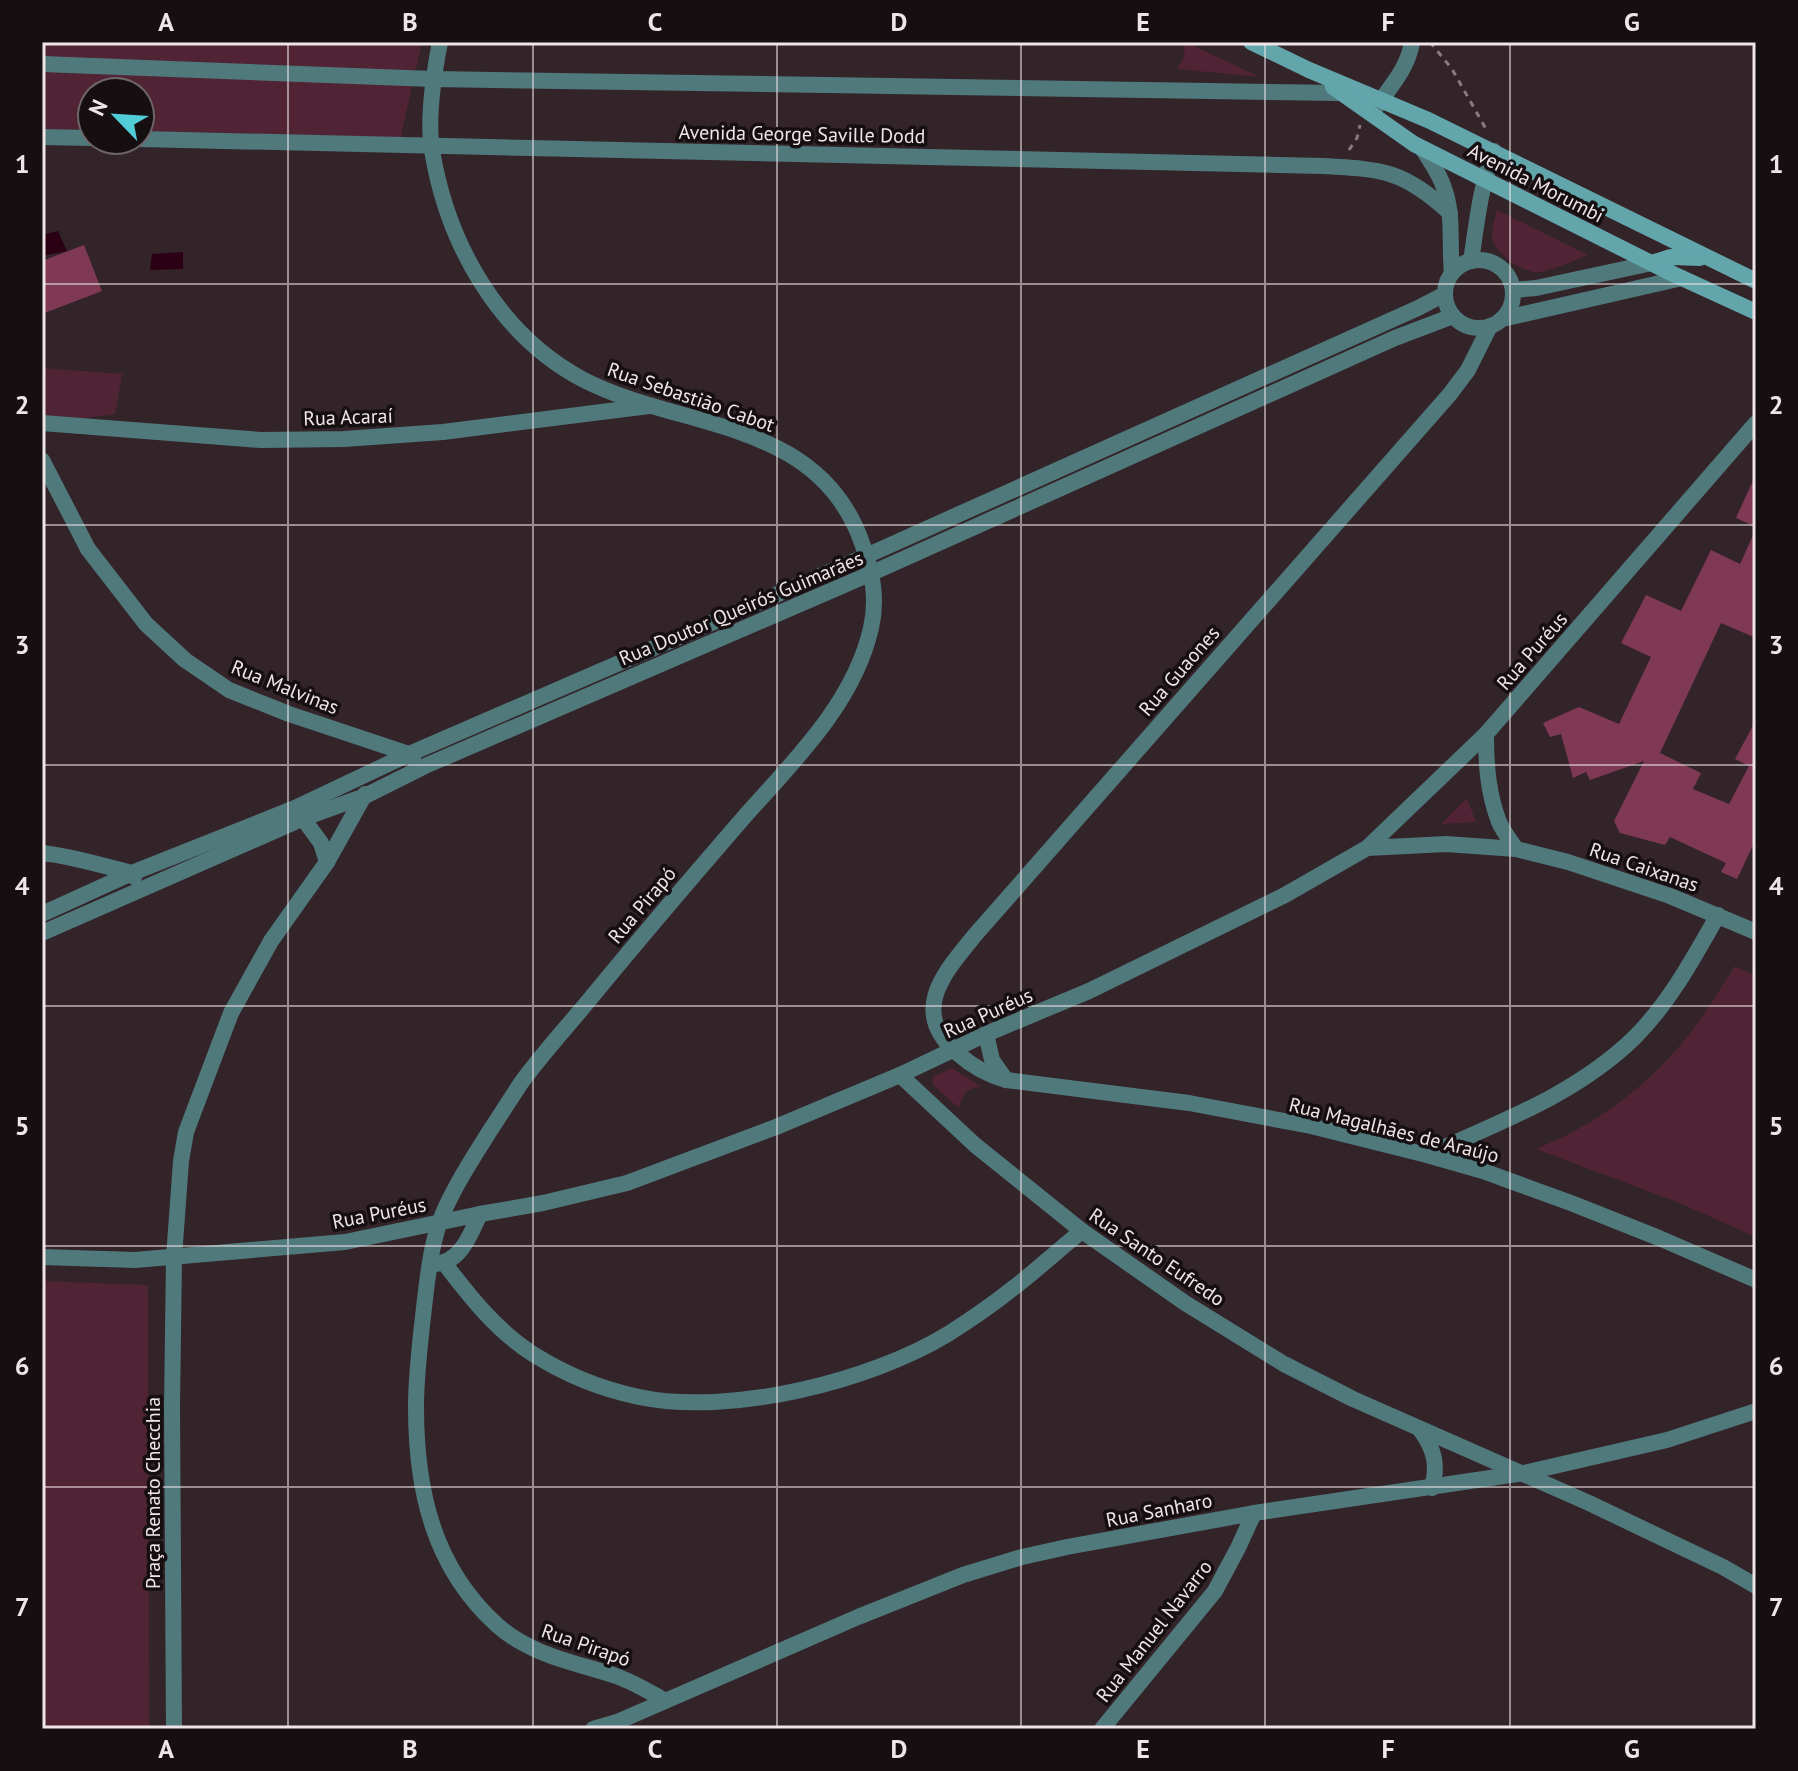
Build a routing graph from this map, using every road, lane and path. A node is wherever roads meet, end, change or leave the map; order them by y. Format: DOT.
graph roads {
  1 [pos="440,42"];
  2 [pos="1251,42"];
  3 [pos="1412,42"];
  4 [pos="1430,42"];
  5 [pos="42,64"];
  6 [pos="1309,70"];
  7 [pos="433,79"];
  8 [pos="1340,93"];
  9 [pos="1371,112"];
  10 [pos="42,137"];
  11 [pos="76,138"];
  12 [pos="156,139"];
  13 [pos="431,146"];
  14 [pos="1422,148"];
  15 [pos="1494,151"];
  16 [pos="1322,166"];
  17 [pos="1484,179"];
  18 [pos="1450,213"];
  19 [pos="1710,259"];
  20 [pos="1471,261"];
  21 [pos="1652,263"];
  22 [pos="1452,273"];
  23 [pos="1682,278"];
  24 [pos="1756,281"];
  25 [pos="1513,290"];
  26 [pos="1445,294"];
  27 [pos="1756,312"];
  28 [pos="1453,316"];
  29 [pos="1496,322"];
  30 [pos="655,406"];
  31 [pos="42,423"];
  32 [pos="1756,423"];
  33 [pos="42,460"];
  34 [pos="866,556"];
  35 [pos="872,573"];
  36 [pos="1486,734"];
  37 [pos="409,754"];
  38 [pos="425,766"];
  39 [pos="368,774"];
  40 [pos="365,796"];
  41 [pos="300,813"];
  42 [pos="42,841"];
  43 [pos="1367,848"];
  44 [pos="1516,849"];
  45 [pos="49,854"];
  46 [pos="73,858"];
  47 [pos="327,862"];
  48 [pos="132,873"];
  49 [pos="105,885"];
  50 [pos="141,888"];
  51 [pos="42,914"];
  52 [pos="1718,915"];
  53 [pos="1756,932"];
  54 [pos="42,933"];
  55 [pos="986,1034"];
  56 [pos="953,1049"];
  57 [pos="900,1075"];
  58 [pos="1006,1080"];
  59 [pos="1427,1155"];
  60 [pos="480,1214"];
  61 [pos="439,1222"];
  62 [pos="1082,1231"];
  63 [pos="42,1257"];
  64 [pos="174,1257"];
  65 [pos="437,1264"];
  66 [pos="1756,1280"];
  67 [pos="1756,1411"];
  68 [pos="1421,1430"];
  69 [pos="1524,1473"];
  70 [pos="1432,1488"];
  71 [pos="1254,1513"];
  72 [pos="1756,1586"];
  73 [pos="664,1700"];
  74 [pos="174,1729"];
  75 [pos="593,1729"];
  76 [pos="1103,1729"];
  1 -- 7 [label="street, Rua Sebastião Cabot"];
  2 -- 6 [label="main road, Avenida Morumbi"];
  3 -- 9 [label="street"];
  4 -- 15 [label="path"];
  5 -- 7 [label="street"];
  6 -- 8 [label="main road, Avenida Morumbi"];
  6 -- 9 [label="main road, Avenida Morumbi"];
  7 -- 8 [label="street"];
  7 -- 13 [label="street, Rua Sebastião Cabot"];
  8 -- 9 [label="main road, Avenida Morumbi"];
  9 -- 14 [label="main road, Avenida Morumbi"];
  9 -- 15 [label="main road, Avenida Morumbi"];
  9 -- 16 [label="path"];
  10 -- 11 [label="street"];
  12 -- 13 [label="street, Avenida George Saville Dodd"];
  13 -- 16 [label="street, Avenida George Saville Dodd"];
  13 -- 30 [label="street, Rua Sebastião Cabot"];
  14 -- 17 [label="main road, Avenida Morumbi"];
  14 -- 18 [label="street"];
  15 -- 17 [label="street"];
  15 -- 19 [label="main road, Avenida Morumbi"];
  16 -- 18 [label="street, Avenida George Saville Dodd"];
  17 -- 20 [label="street"];
  17 -- 21 [label="main road, Avenida Morumbi"];
  18 -- 22 [label="street"];
  19 -- 21 [label="main road"];
  19 -- 24 [label="main road, Avenida Morumbi"];
  20 -- 22 [label="street"];
  20 -- 25 [label="street"];
  21 -- 23 [label="main road, Avenida Morumbi"];
  21 -- 25 [label="street"];
  22 -- 26 [label="street"];
  23 -- 27 [label="main road, Avenida Morumbi"];
  23 -- 29 [label="street"];
  25 -- 29 [label="street"];
  26 -- 28 [label="street"];
  26 -- 34 [label="street, Rua Doutor Queirós Guimarães"];
  28 -- 29 [label="street"];
  28 -- 35 [label="street, Rua Doutor Queirós Guimarães"];
  29 -- 56 [label="street, Rua Guaones"];
  30 -- 31 [label="street, Rua Acaraí"];
  30 -- 34 [label="street, Rua Sebastião Cabot"];
  32 -- 36 [label="street, Rua Puréus"];
  33 -- 37 [label="street, Rua Malvinas"];
  34 -- 35 [label="street, Rua Sebastião Cabot"];
  34 -- 37 [label="street, Rua Doutor Queirós Guimarães"];
  35 -- 38 [label="street, Rua Doutor Queirós Guimarães"];
  35 -- 61 [label="street, Rua Pirapó"];
  36 -- 43 [label="street, Rua Puréus"];
  36 -- 44 [label="street"];
  37 -- 38 [label="street, Rua Malvinas"];
  37 -- 39 [label="street, Rua Doutor Queirós Guimarães"];
  38 -- 40 [label="street, Rua Doutor Queirós Guimarães"];
  39 -- 40 [label="street"];
  39 -- 41 [label="street, Rua Doutor Queirós Guimarães"];
  40 -- 41 [label="street, Rua Doutor Queirós Guimarães"];
  40 -- 47 [label="street, Praça Renato Checchia"];
  41 -- 47 [label="street"];
  41 -- 48 [label="street, Rua Doutor Queirós Guimarães"];
  41 -- 50 [label="street, Rua Doutor Queirós Guimarães"];
  42 -- 45 [label="street"];
  43 -- 44 [label="street, Rua Caixanas"];
  43 -- 55 [label="street, Rua Puréus"];
  44 -- 52 [label="street, Rua Caixanas"];
  45 -- 46 [label="street"];
  46 -- 48 [label="street"];
  46 -- 49 [label="street"];
  47 -- 64 [label="street, Praça Renato Checchia"];
  48 -- 49 [label="street, Rua Doutor Queirós Guimarães"];
  48 -- 50 [label="street"];
  49 -- 51 [label="street, Rua Doutor Queirós Guimarães"];
  50 -- 54 [label="street, Rua Doutor Queirós Guimarães"];
  52 -- 53 [label="street, Rua Caixanas"];
  52 -- 59 [label="street"];
  55 -- 56 [label="street, Rua Puréus"];
  55 -- 58 [label="street"];
  56 -- 57 [label="street, Rua Puréus"];
  56 -- 58 [label="street, Rua Magalhães de Araújo"];
  57 -- 60 [label="street, Rua Puréus"];
  57 -- 62 [label="street, Rua Santo Eufredo"];
  58 -- 59 [label="street, Rua Magalhães de Araújo"];
  59 -- 66 [label="street, Rua Magalhães de Araújo"];
  60 -- 61 [label="street, Rua Puréus"];
  60 -- 65 [label="street"];
  61 -- 64 [label="street, Rua Puréus"];
  61 -- 65 [label="street, Rua Pirapó"];
  62 -- 65 [label="street"];
  62 -- 68 [label="street, Rua Santo Eufredo"];
  63 -- 64 [label="street, Rua Puréus"];
  64 -- 74 [label="street, Praça Renato Checchia"];
  65 -- 73 [label="street, Rua Pirapó"];
  67 -- 69 [label="street, Rua Sanharo"];
  68 -- 69 [label="street, Rua Santo Eufredo"];
  68 -- 70 [label="street"];
  69 -- 70 [label="street, Rua Sanharo"];
  69 -- 72 [label="street, Rua Santo Eufredo"];
  70 -- 71 [label="street, Rua Sanharo"];
  71 -- 73 [label="street, Rua Sanharo"];
  71 -- 76 [label="street, Rua Manuel Navarro"];
  73 -- 75 [label="street, Rua Sanharo"];
}
